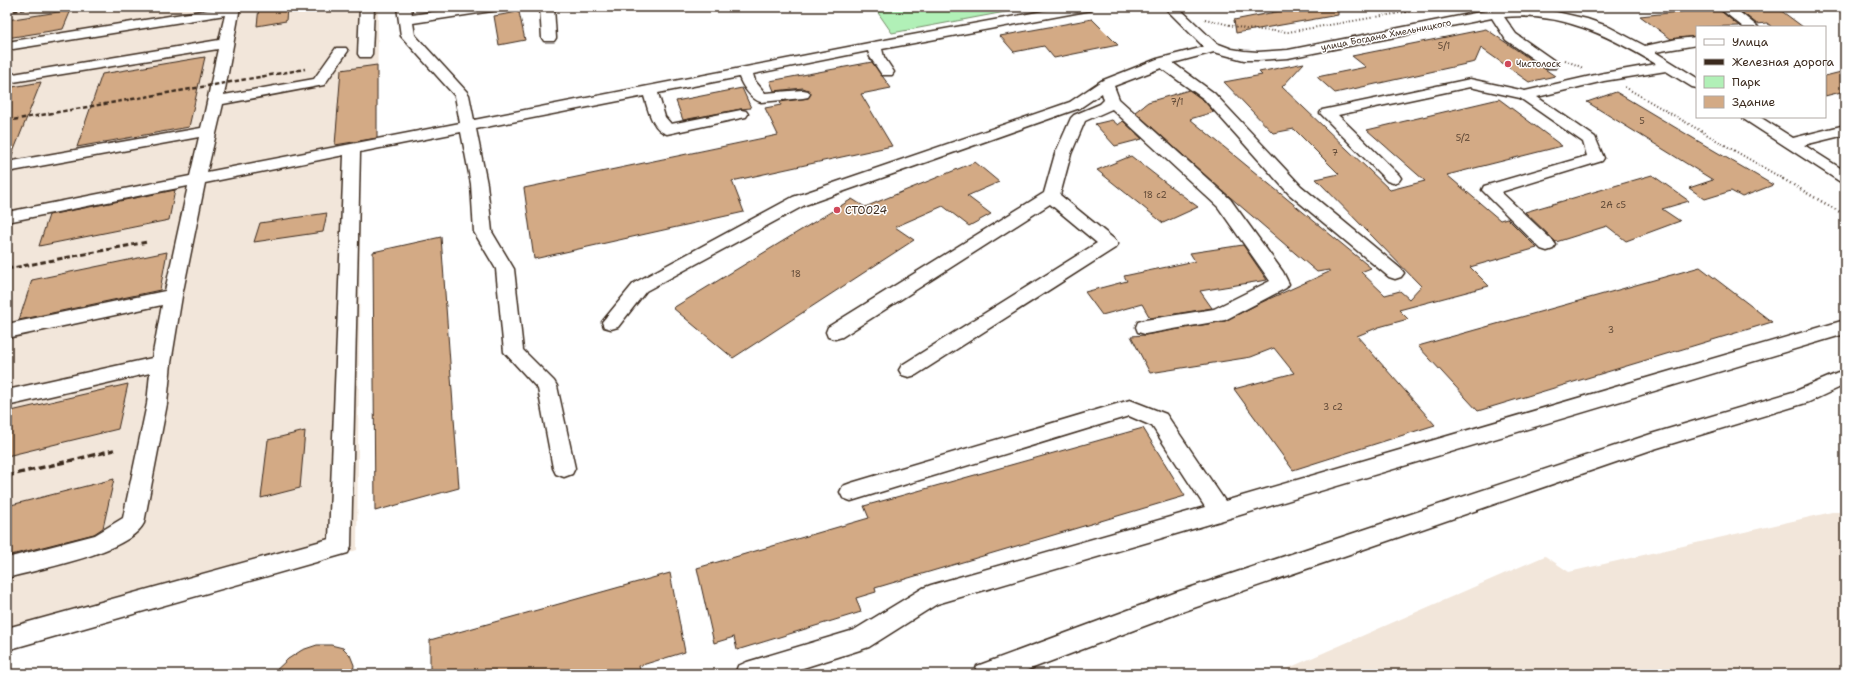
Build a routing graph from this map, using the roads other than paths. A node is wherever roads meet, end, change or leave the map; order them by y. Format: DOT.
graph roads {
  1 [pos="367,7"];
  2 [pos="492,7"];
  3 [pos="547,7"];
  4 [pos="1086,7"];
  5 [pos="1171,7"];
  6 [pos="1725,7"];
  7 [pos="232,9"];
  8 [pos="1495,13"];
  9 [pos="1569,13"];
  10 [pos="404,14"];
  11 [pos="1750,26"];
  12 [pos="549,38"];
  13 [pos="1696,41"];
  14 [pos="226,44"];
  15 [pos="7,46"];
  16 [pos="874,46"];
  17 [pos="1214,48"];
  18 [pos="1644,50"];
  19 [pos="342,51"];
  20 [pos="365,54"];
  21 [pos="1162,62"];
  22 [pos="1556,62"];
  23 [pos="1668,66"];
  24 [pos="887,72"];
  25 [pos="745,73"];
  26 [pos="7,79"];
  27 [pos="1696,83"];
  28 [pos="1106,84"];
  29 [pos="650,90"];
  30 [pos="803,94"];
  31 [pos="1525,95"];
  32 [pos="216,101"];
  33 [pos="1112,101"];
  34 [pos="741,114"];
  35 [pos="1752,118"];
  36 [pos="468,127"];
  37 [pos="1845,130"];
  38 [pos="208,131"];
  39 [pos="1792,143"];
  40 [pos="352,149"];
  41 [pos="7,167"];
  42 [pos="1392,178"];
  43 [pos="1845,178"];
  44 [pos="198,180"];
  45 [pos="1051,196"];
  46 [pos="7,217"];
  47 [pos="1547,245"];
  48 [pos="1395,273"];
  49 [pos="173,296"];
  50 [pos="611,322"];
  51 [pos="1145,327"];
  52 [pos="1845,327"];
  53 [pos="7,331"];
  54 [pos="835,332"];
  55 [pos="161,363"];
  56 [pos="909,370"];
  57 [pos="1845,377"];
  58 [pos="7,398"];
  59 [pos="564,468"];
  60 [pos="851,492"];
  61 [pos="1220,512"];
  62 [pos="7,568"];
  63 [pos="7,639"];
  64 [pos="747,674"];
  65 [pos="986,674"];
  1 -- 20 [label="street"];
  2 -- 10 [label="street"];
  3 -- 12 [label="street"];
  4 -- 16 [label="street"];
  5 -- 17 [label="street, улица Богдана Хмельницкого"];
  6 -- 11 [label="street"];
  7 -- 14 [label="street"];
  7 -- 15 [label="street"];
  8 -- 9 [label="street, улица Богдана Хмельницкого"];
  8 -- 17 [label="street, улица Богдана Хмельницкого"];
  8 -- 22 [label="street"];
  9 -- 18 [label="street, улица Богдана Хмельницкого"];
  10 -- 36 [label="street"];
  13 -- 18 [label="street"];
  14 -- 26 [label="street"];
  14 -- 32 [label="street"];
  16 -- 24 [label="street"];
  16 -- 25 [label="street"];
  17 -- 21 [label="street"];
  18 -- 23 [label="street, улица Богдана Хмельницкого"];
  19 -- 32 [label="street"];
  21 -- 28 [label="street"];
  21 -- 48 [label="street"];
  23 -- 27 [label="street, улица Богдана Хмельницкого"];
  23 -- 31 [label="street"];
  25 -- 29 [label="street"];
  25 -- 30 [label="street"];
  28 -- 33 [label="street"];
  28 -- 50 [label="street"];
  29 -- 34 [label="street"];
  29 -- 36 [label="street"];
  31 -- 42 [label="street"];
  31 -- 47 [label="street"];
  32 -- 38 [label="street"];
  33 -- 45 [label="street"];
  33 -- 51 [label="street"];
  35 -- 39 [label="street"];
  36 -- 40 [label="street"];
  36 -- 59 [label="street"];
  37 -- 39 [label="street"];
  38 -- 41 [label="street"];
  38 -- 44 [label="street"];
  39 -- 43 [label="street"];
  40 -- 44 [label="street"];
  40 -- 63 [label="street"];
  44 -- 46 [label="street"];
  44 -- 49 [label="street"];
  45 -- 54 [label="street"];
  45 -- 56 [label="street"];
  49 -- 53 [label="street"];
  49 -- 55 [label="street"];
  52 -- 61 [label="street"];
  55 -- 58 [label="street"];
  55 -- 62 [label="street"];
  57 -- 65 [label="street"];
  60 -- 61 [label="street"];
  61 -- 64 [label="street"];
}
